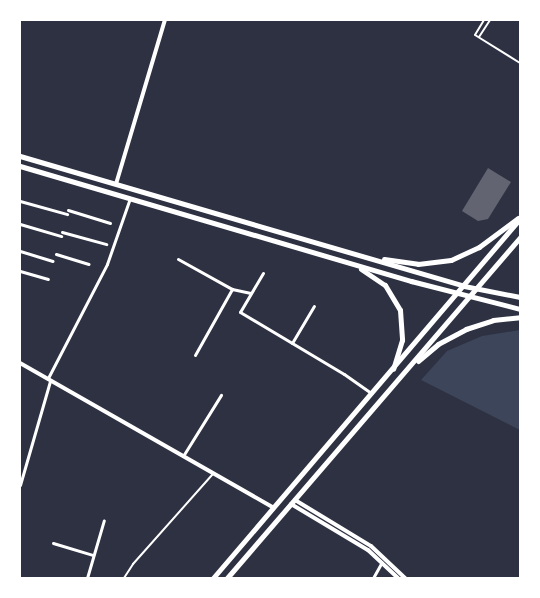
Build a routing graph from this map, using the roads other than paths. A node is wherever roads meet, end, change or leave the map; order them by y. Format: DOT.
graph roads {
  1 [pos="165,20"];
  2 [pos="484,20"];
  3 [pos="490,20"];
  4 [pos="479,37"];
  5 [pos="520,63"];
  6 [pos="20,156"];
  7 [pos="20,166"];
  8 [pos="116,184"];
  9 [pos="130,198"];
  10 [pos="20,201"];
  11 [pos="520,218"];
  12 [pos="110,223"];
  13 [pos="20,224"];
  14 [pos="520,237"];
  15 [pos="106,244"];
  16 [pos="20,251"];
  17 [pos="348,252"];
  18 [pos="56,254"];
  19 [pos="178,260"];
  20 [pos="53,261"];
  21 [pos="350,263"];
  22 [pos="89,264"];
  23 [pos="20,271"];
  24 [pos="263,273"];
  25 [pos="48,279"];
  26 [pos="464,286"];
  27 [pos="478,288"];
  28 [pos="232,289"];
  29 [pos="251,293"];
  30 [pos="457,294"];
  31 [pos="470,297"];
  32 [pos="520,297"];
  33 [pos="314,306"];
  34 [pos="520,309"];
  35 [pos="520,317"];
  36 [pos="292,343"];
  37 [pos="195,355"];
  38 [pos="20,363"];
  39 [pos="392,372"];
  40 [pos="404,373"];
  41 [pos="49,380"];
  42 [pos="372,394"];
  43 [pos="221,395"];
  44 [pos="182,456"];
  45 [pos="213,474"];
  46 [pos="20,485"];
  47 [pos="293,502"];
  48 [pos="274,508"];
  49 [pos="104,520"];
  50 [pos="53,543"];
  51 [pos="94,555"];
  52 [pos="382,561"];
  53 [pos="87,578"];
  54 [pos="124,578"];
  55 [pos="213,578"];
  56 [pos="227,578"];
  57 [pos="373,578"];
  58 [pos="398,578"];
  59 [pos="405,578"];
  1 -- 8 [label="street"];
  2 -- 4 [label="lane"];
  3 -- 4 [label="lane"];
  4 -- 5 [label="lane"];
  6 -- 8 [label="main road"];
  7 -- 9 [label="main road"];
  8 -- 17 [label="main road"];
  9 -- 21 [label="main road"];
  9 -- 41 [label="street"];
  10 -- 12 [label="street"];
  11 -- 17 [label="main road"];
  11 -- 26 [label="main road"];
  13 -- 15 [label="street"];
  14 -- 27 [label="main road"];
  16 -- 20 [label="street"];
  17 -- 26 [label="main road"];
  18 -- 22 [label="street"];
  19 -- 28 [label="street"];
  21 -- 30 [label="main road"];
  21 -- 39 [label="main road"];
  23 -- 25 [label="street"];
  24 -- 29 [label="street"];
  26 -- 27 [label="main road"];
  26 -- 30 [label="main road"];
  27 -- 31 [label="main road"];
  27 -- 32 [label="main road"];
  28 -- 29 [label="street"];
  28 -- 37 [label="street"];
  29 -- 36 [label="street"];
  30 -- 31 [label="main road"];
  30 -- 39 [label="main road"];
  31 -- 34 [label="main road"];
  31 -- 40 [label="main road"];
  33 -- 36 [label="street"];
  35 -- 40 [label="main road"];
  36 -- 42 [label="street"];
  38 -- 41 [label="street"];
  39 -- 42 [label="main road"];
  40 -- 47 [label="main road"];
  41 -- 44 [label="street"];
  41 -- 46 [label="street"];
  42 -- 48 [label="main road"];
  43 -- 44 [label="street"];
  44 -- 45 [label="street"];
  45 -- 48 [label="street"];
  45 -- 54 [label="lane"];
  47 -- 52 [label="street"];
  47 -- 56 [label="main road"];
  47 -- 59 [label="street"];
  48 -- 55 [label="main road"];
  49 -- 51 [label="street"];
  50 -- 51 [label="street"];
  51 -- 53 [label="street"];
  52 -- 57 [label="street"];
  52 -- 58 [label="street"];
}
